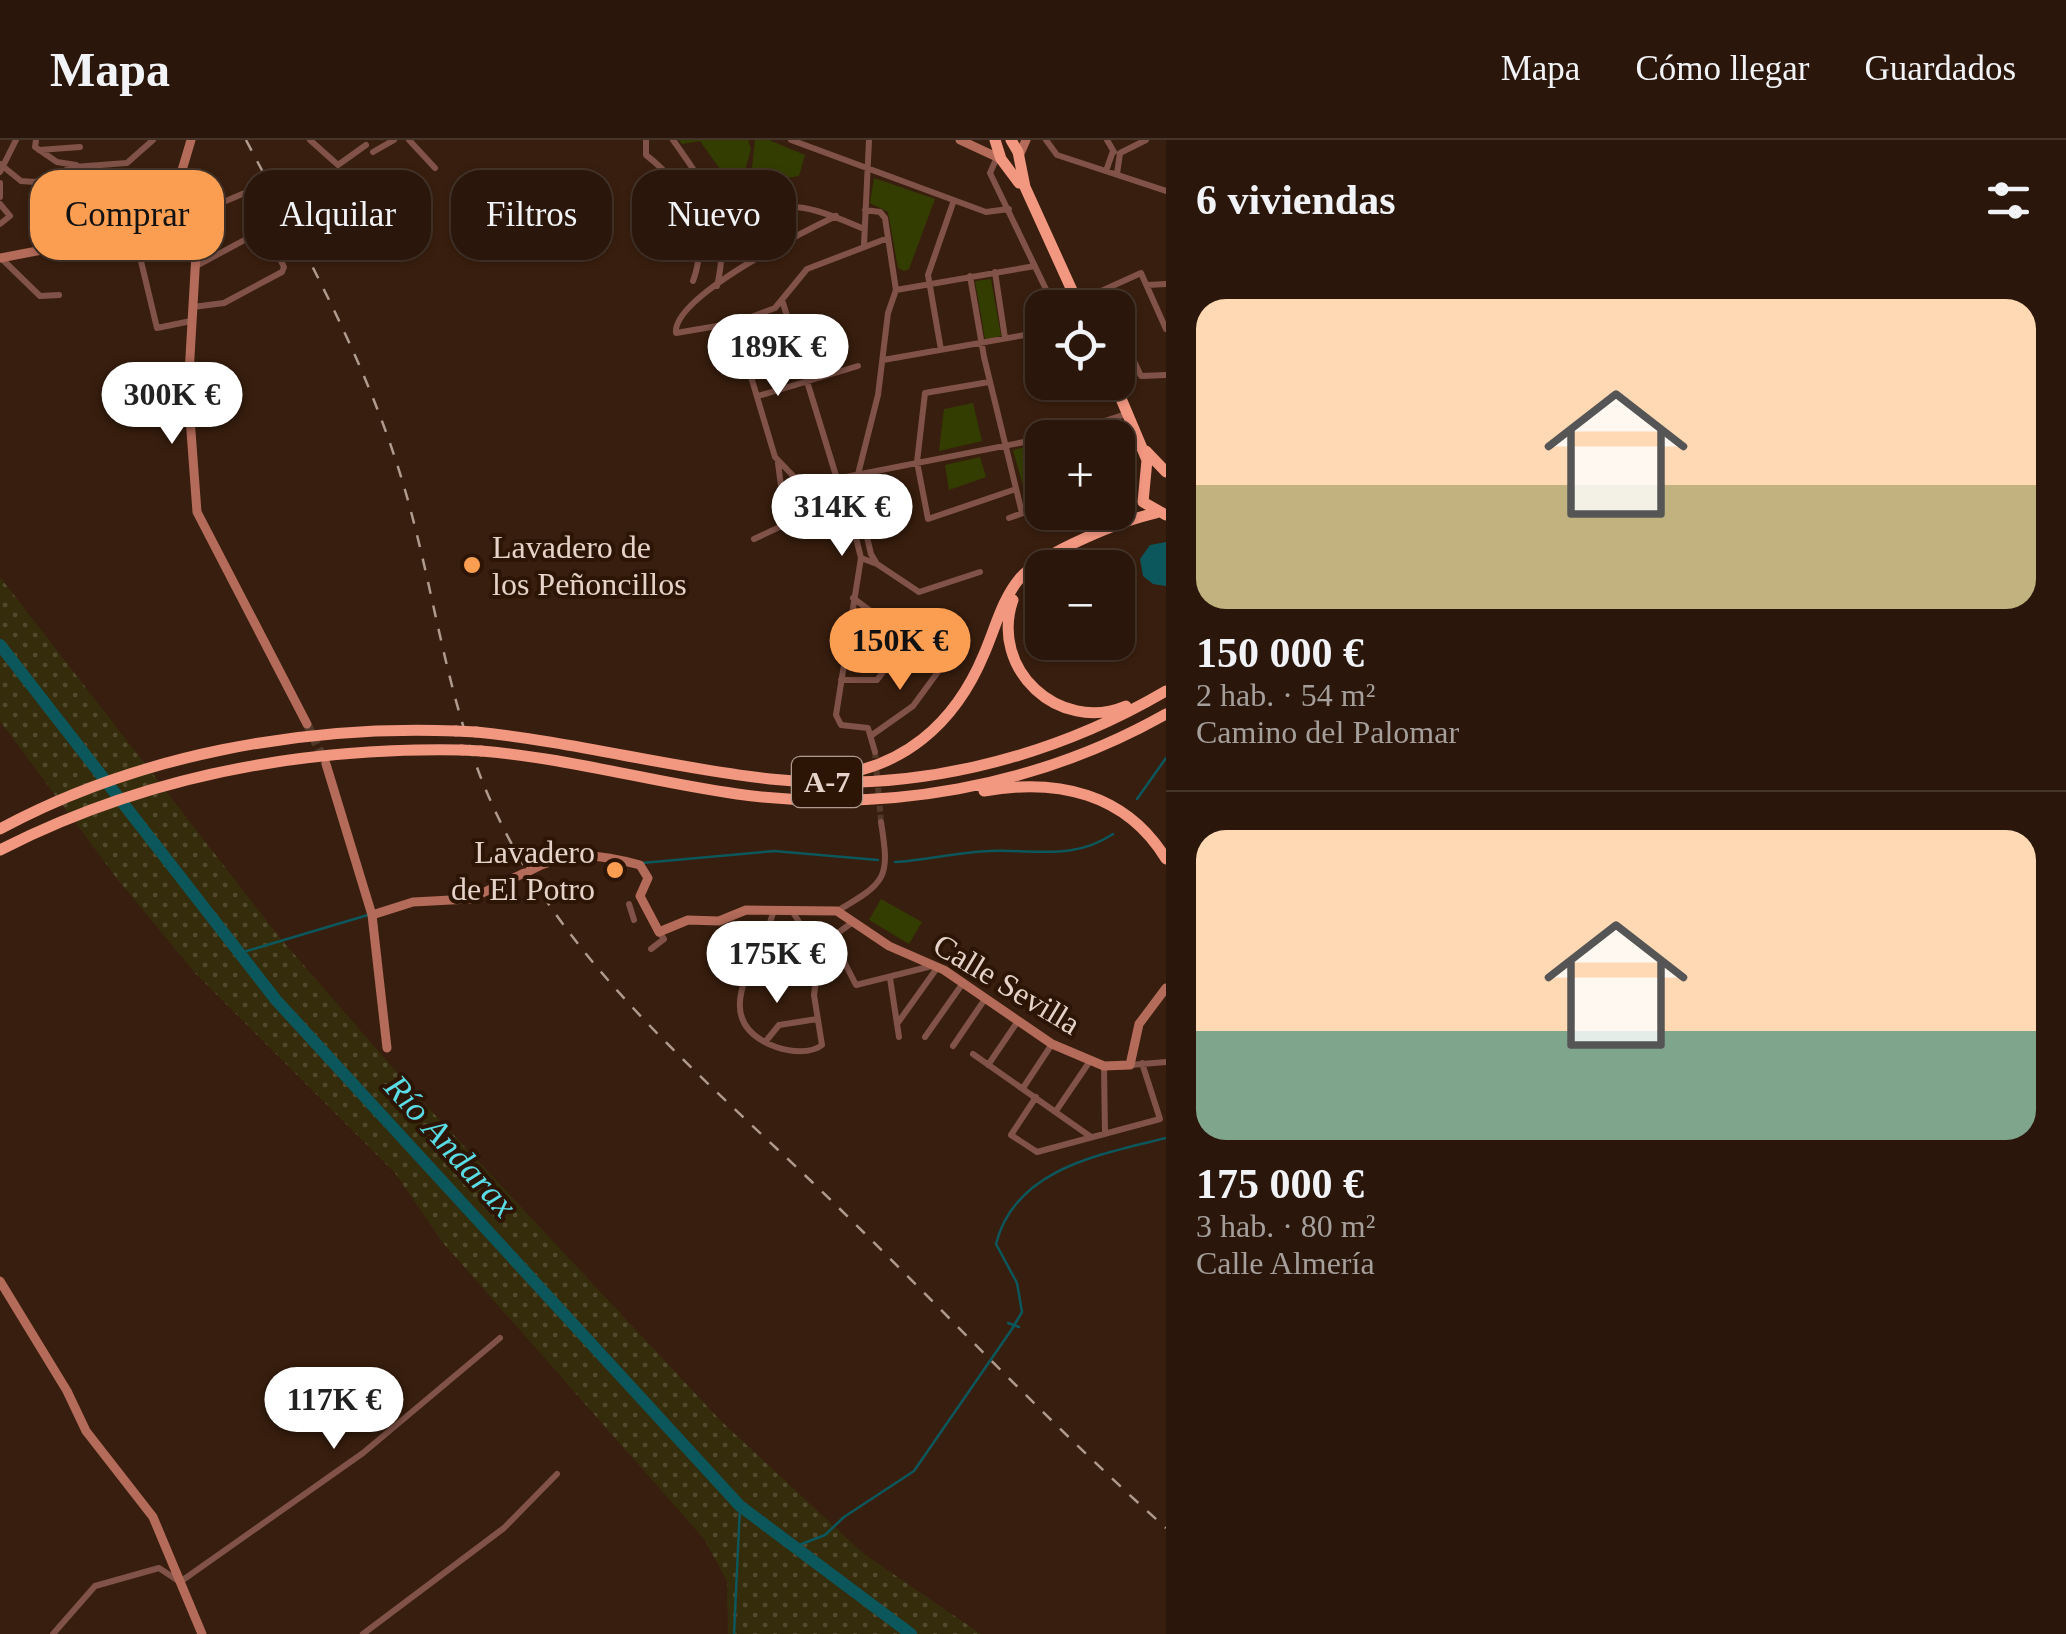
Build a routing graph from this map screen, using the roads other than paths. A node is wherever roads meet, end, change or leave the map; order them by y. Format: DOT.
graph roads {
  1 [pos="16,140"];
  2 [pos="36,140"];
  3 [pos="152,140"];
  4 [pos="191,140"];
  5 [pos="310,140"];
  6 [pos="394,140"];
  7 [pos="409,140"];
  8 [pos="646,140"];
  9 [pos="674,140"];
  10 [pos="791,140"];
  11 [pos="869,140"];
  12 [pos="1026,140"];
  13 [pos="1046,140"];
  14 [pos="1107,140"];
  15 [pos="1146,140"];
  16 [pos="966,141"];
  17 [pos="366,145"];
  18 [pos="80,147"];
  19 [pos="1004,149"];
  20 [pos="38,150"];
  21 [pos="373,152"];
  22 [pos="1116,152"];
  23 [pos="0,167"];
  24 [pos="78,167"];
  25 [pos="435,168"];
  26 [pos="867,168"];
  27 [pos="182,170"];
  28 [pos="694,170"];
  29 [pos="1106,171"];
  30 [pos="1116,174"];
  31 [pos="0,184"];
  32 [pos="1166,191"];
  33 [pos="0,200"];
  34 [pos="954,200"];
  35 [pos="796,205"];
  36 [pos="1009,208"];
  37 [pos="865,210"];
  38 [pos="836,216"];
  39 [pos="0,224"];
  40 [pos="864,229"];
  41 [pos="888,238"];
  42 [pos="244,240"];
  43 [pos="864,244"];
  44 [pos="30,253"];
  45 [pos="1,259"];
  46 [pos="140,260"];
  47 [pos="194,260"];
  48 [pos="281,260"];
  49 [pos="724,260"];
  50 [pos="1035,266"];
  51 [pos="195,267"];
  52 [pos="995,272"];
  53 [pos="970,276"];
  54 [pos="693,281"];
  55 [pos="930,283"];
  56 [pos="1166,284"];
  57 [pos="1146,285"];
  58 [pos="717,287"];
  59 [pos="896,290"];
  60 [pos="1046,290"];
  61 [pos="1074,290"];
  62 [pos="1106,290"];
  63 [pos="59,295"];
  64 [pos="782,303"];
  65 [pos="194,307"];
  66 [pos="191,321"];
  67 [pos="735,322"];
  68 [pos="1166,330"];
  69 [pos="1025,335"];
  70 [pos="1005,338"];
  71 [pos="981,342"];
  72 [pos="941,350"];
  73 [pos="882,360"];
  74 [pos="1135,365"];
  75 [pos="858,366"];
  76 [pos="1166,375"];
  77 [pos="807,382"];
  78 [pos="990,382"];
  79 [pos="758,396"];
  80 [pos="1122,400"];
  81 [pos="1128,413"];
  82 [pos="1140,443"];
  83 [pos="1004,444"];
  84 [pos="778,462"];
  85 [pos="916,462"];
  86 [pos="1166,472"];
  87 [pos="857,474"];
  88 [pos="837,479"];
  89 [pos="802,486"];
  90 [pos="784,489"];
  91 [pos="1016,489"];
  92 [pos="1140,491"];
  93 [pos="786,507"];
  94 [pos="859,512"];
  95 [pos="1025,512"];
  96 [pos="1022,513"];
  97 [pos="1163,513"];
  98 [pos="1009,518"];
  99 [pos="862,525"];
  100 [pos="1108,531"];
  101 [pos="754,539"];
  102 [pos="1060,550"];
  103 [pos="860,558"];
  104 [pos="877,564"];
  105 [pos="980,572"];
  106 [pos="1025,576"];
  107 [pos="1025,576"];
  108 [pos="853,598"];
  109 [pos="908,639"];
  110 [pos="841,680"];
  111 [pos="1164,693"];
  112 [pos="1166,714"];
  113 [pos="308,724"];
  114 [pos="872,735"];
  115 [pos="875,752"];
  116 [pos="326,764"];
  117 [pos="796,782"];
  118 [pos="950,791"];
  119 [pos="881,822"];
  120 [pos="0,829"];
  121 [pos="0,850"];
  122 [pos="1166,859"];
  123 [pos="644,904"];
  124 [pos="838,911"];
  125 [pos="773,912"];
  126 [pos="794,914"];
  127 [pos="372,915"];
  128 [pos="634,920"];
  129 [pos="853,922"];
  130 [pos="659,932"];
  131 [pos="832,938"];
  132 [pos="652,950"];
  133 [pos="820,955"];
  134 [pos="935,967"];
  135 [pos="890,978"];
  136 [pos="963,983"];
  137 [pos="1166,988"];
  138 [pos="985,999"];
  139 [pos="818,1019"];
  140 [pos="1018,1021"];
  141 [pos="897,1024"];
  142 [pos="899,1037"];
  143 [pos="925,1037"];
  144 [pos="766,1041"];
  145 [pos="1052,1044"];
  146 [pos="953,1046"];
  147 [pos="386,1048"];
  148 [pos="973,1054"];
  149 [pos="1090,1062"];
  150 [pos="1166,1062"];
  151 [pos="1130,1064"];
  152 [pos="1142,1064"];
  153 [pos="988,1065"];
  154 [pos="1104,1066"];
  155 [pos="1023,1088"];
  156 [pos="1036,1097"];
  157 [pos="1056,1111"];
  158 [pos="1106,1134"];
  159 [pos="1092,1138"];
  160 [pos="0,1281"];
  161 [pos="500,1338"];
  162 [pos="557,1474"];
  163 [pos="180,1582"];
  164 [pos="52,1634"];
  165 [pos="202,1634"];
  166 [pos="363,1634"];
  1 -- 23 [label="street"];
  2 -- 20 [label="street"];
  3 -- 24 [label="street"];
  4 -- 27 [label="street"];
  5 -- 17 [label="street"];
  6 -- 21 [label="street"];
  7 -- 25 [label="street"];
  8 -- 54 [label="street"];
  9 -- 28 [label="street"];
  10 -- 26 [label="street"];
  11 -- 26 [label="street"];
  12 -- 19 [label="street"];
  13 -- 29 [label="street"];
  14 -- 22 [label="street"];
  15 -- 22 [label="street"];
  16 -- 19 [label="street"];
  18 -- 20 [label="street"];
  19 -- 36 [label="street"];
  19 -- 61 [label="highway"];
  20 -- 24 [label="street"];
  22 -- 29 [label="street"];
  22 -- 30 [label="street"];
  23 -- 24 [label="street"];
  26 -- 34 [label="street"];
  26 -- 37 [label="street"];
  29 -- 30 [label="street"];
  30 -- 32 [label="street"];
  31 -- 33 [label="street"];
  33 -- 39 [label="street"];
  34 -- 36 [label="street"];
  34 -- 55 [label="street"];
  35 -- 38 [label="street"];
  36 -- 50 [label="street"];
  37 -- 40 [label="street"];
  37 -- 41 [label="street"];
  38 -- 40 [label="street"];
  38 -- 58 [label="street"];
  40 -- 43 [label="street"];
  41 -- 43 [label="street"];
  41 -- 59 [label="street"];
  42 -- 51 [label="street"];
  43 -- 64 [label="street"];
  44 -- 45 [label="street"];
  45 -- 63 [label="street"];
  46 -- 66 [label="street"];
  47 -- 51 [label="street"];
  48 -- 65 [label="street"];
  49 -- 58 [label="street"];
  50 -- 52 [label="street"];
  50 -- 60 [label="street"];
  51 -- 65 [label="street"];
  52 -- 53 [label="street"];
  52 -- 70 [label="street"];
  53 -- 55 [label="street"];
  53 -- 71 [label="street"];
  55 -- 59 [label="street"];
  55 -- 72 [label="street"];
  56 -- 57 [label="street"];
  57 -- 62 [label="street"];
  57 -- 68 [label="street"];
  58 -- 67 [label="street"];
  59 -- 73 [label="street"];
  64 -- 67 [label="street"];
  64 -- 77 [label="street"];
  65 -- 66 [label="street"];
  66 -- 113 [label="street"];
  67 -- 79 [label="street"];
  69 -- 70 [label="street"];
  70 -- 71 [label="street"];
  71 -- 72 [label="street"];
  71 -- 78 [label="street"];
  72 -- 73 [label="street"];
  73 -- 87 [label="street"];
  74 -- 76 [label="street"];
  75 -- 77 [label="street"];
  77 -- 79 [label="street"];
  77 -- 88 [label="street"];
  78 -- 83 [label="street"];
  78 -- 85 [label="street"];
  79 -- 84 [label="street"];
  80 -- 81 [label="highway"];
  81 -- 82 [label="highway"];
  81 -- 83 [label="street"];
  82 -- 86 [label="highway"];
  82 -- 92 [label="highway"];
  83 -- 85 [label="street"];
  83 -- 91 [label="street"];
  84 -- 89 [label="street"];
  84 -- 90 [label="street"];
  85 -- 87 [label="street"];
  85 -- 91 [label="street"];
  86 -- 92 [label="highway"];
  87 -- 88 [label="street"];
  87 -- 94 [label="street"];
  88 -- 89 [label="street"];
  89 -- 90 [label="street"];
  90 -- 93 [label="street"];
  91 -- 96 [label="street"];
  92 -- 97 [label="highway"];
  92 -- 100 [label="highway"];
  93 -- 94 [label="street"];
  93 -- 101 [label="street"];
  94 -- 99 [label="street"];
  95 -- 96 [label="street"];
  96 -- 98 [label="street"];
  97 -- 100 [label="highway"];
  99 -- 103 [label="street"];
  99 -- 104 [label="street"];
  100 -- 102 [label="highway"];
  103 -- 104 [label="street"];
  103 -- 108 [label="street"];
  104 -- 105 [label="street"];
  106 -- 111 [label="highway"];
  107 -- 117 [label="highway"];
  108 -- 109 [label="street"];
  108 -- 110 [label="street"];
  109 -- 110 [label="street"];
  109 -- 114 [label="street"];
  110 -- 114 [label="street"];
  111 -- 117 [label="highway, A-7"];
  112 -- 118 [label="highway, A-7"];
  114 -- 115 [label="street"];
  116 -- 127 [label="street"];
  117 -- 120 [label="highway, A-7, bridge"];
  118 -- 121 [label="highway, A-7, bridge"];
  118 -- 122 [label="highway"];
  119 -- 124 [label="street"];
  123 -- 127 [label="street"];
  123 -- 128 [label="street"];
  123 -- 130 [label="street"];
  124 -- 126 [label="street"];
  124 -- 129 [label="street, Calle Sevilla"];
  125 -- 126 [label="street"];
  125 -- 130 [label="street"];
  125 -- 144 [label="street"];
  126 -- 133 [label="street"];
  127 -- 147 [label="street"];
  129 -- 131 [label="street"];
  129 -- 134 [label="street, Calle Sevilla"];
  130 -- 132 [label="street"];
  131 -- 133 [label="street"];
  131 -- 135 [label="street"];
  133 -- 139 [label="street"];
  134 -- 135 [label="street"];
  134 -- 136 [label="street, Calle Sevilla"];
  134 -- 141 [label="street"];
  135 -- 141 [label="street"];
  136 -- 138 [label="street, Calle Sevilla"];
  136 -- 143 [label="street"];
  137 -- 151 [label="street"];
  138 -- 140 [label="street, Calle Sevilla"];
  138 -- 146 [label="street"];
  139 -- 144 [label="street"];
  139 -- 144 [label="street"];
  140 -- 145 [label="street, Calle Sevilla"];
  140 -- 153 [label="street"];
  141 -- 142 [label="street"];
  145 -- 149 [label="street, Calle Sevilla"];
  145 -- 155 [label="street"];
  148 -- 153 [label="street"];
  149 -- 154 [label="street, Calle Sevilla"];
  149 -- 157 [label="street"];
  150 -- 152 [label="street, Calle Sevilla"];
  151 -- 152 [label="street, Calle Sevilla"];
  151 -- 154 [label="street, Calle Sevilla"];
  152 -- 158 [label="street"];
  153 -- 155 [label="street"];
  154 -- 158 [label="street"];
  155 -- 156 [label="street"];
  156 -- 157 [label="street"];
  156 -- 159 [label="street"];
  157 -- 159 [label="street"];
  158 -- 159 [label="street"];
  160 -- 163 [label="street"];
  161 -- 163 [label="street"];
  162 -- 166 [label="street"];
  163 -- 164 [label="street"];
  163 -- 165 [label="street"];
}
